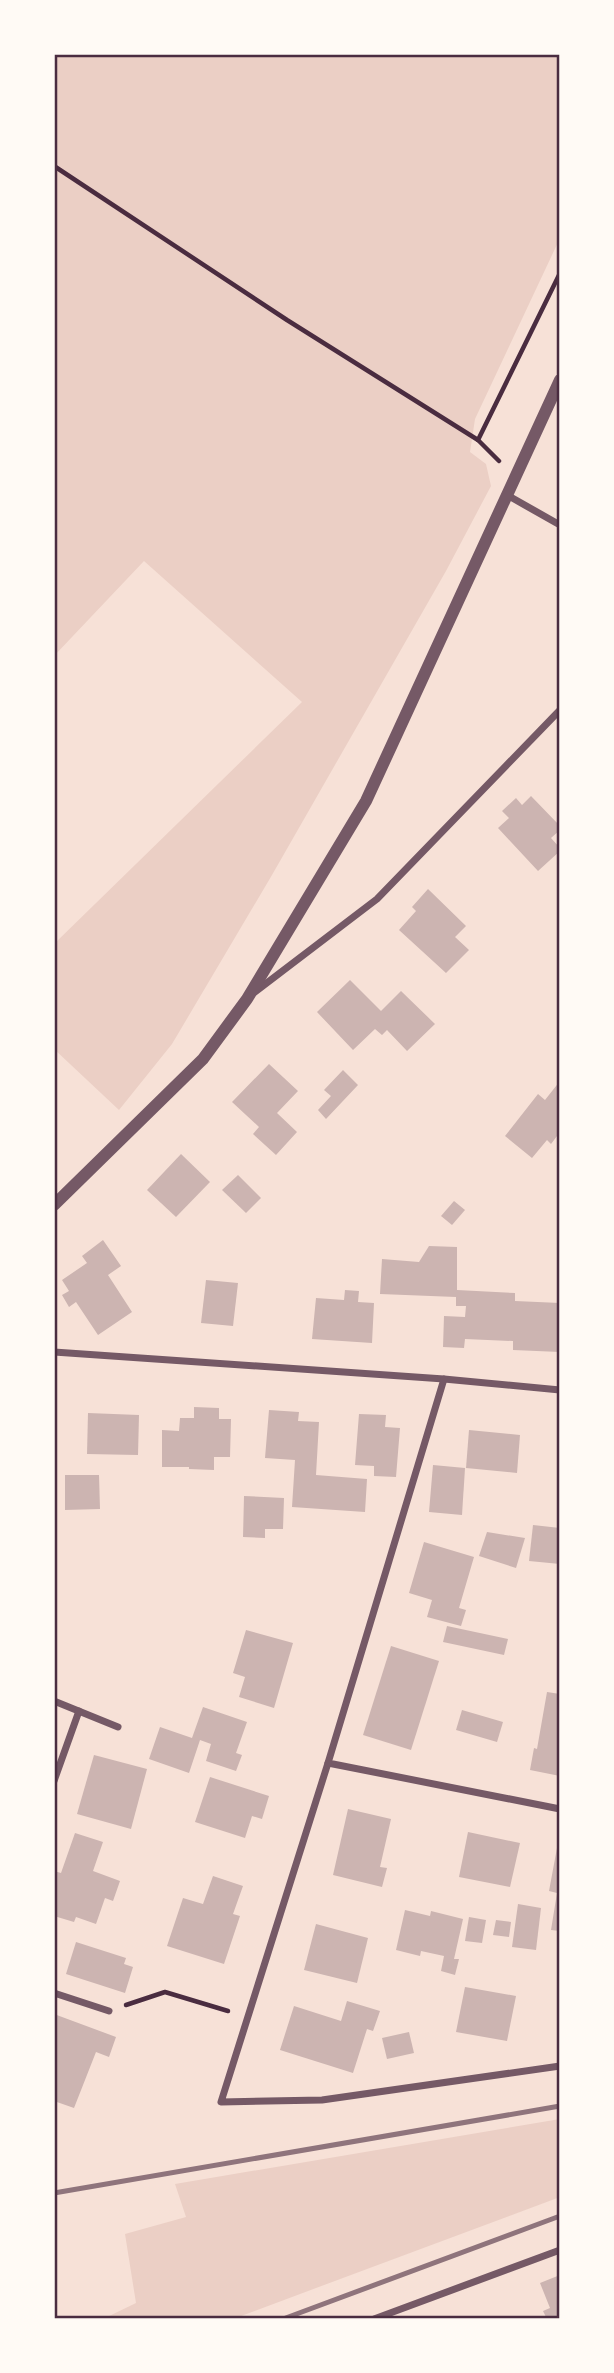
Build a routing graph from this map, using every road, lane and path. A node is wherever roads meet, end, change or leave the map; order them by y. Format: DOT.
graph roads {
  1 [pos="54,166"];
  2 [pos="560,273"];
  3 [pos="560,380"];
  4 [pos="478,440"];
  5 [pos="515,477"];
  6 [pos="507,495"];
  7 [pos="560,525"];
  8 [pos="560,710"];
  9 [pos="247,999"];
  10 [pos="54,1205"];
  11 [pos="54,1352"];
  12 [pos="444,1379"];
  13 [pos="560,1390"];
  14 [pos="54,1701"];
  15 [pos="79,1711"];
  16 [pos="118,1727"];
  17 [pos="328,1763"];
  18 [pos="54,1781"];
  19 [pos="560,1809"];
  20 [pos="54,1993"];
  21 [pos="109,2011"];
  22 [pos="248,2017"];
  23 [pos="560,2066"];
  24 [pos="560,2250"];
  25 [pos="374,2319"];
  1 -- 4 [label="path"];
  2 -- 4 [label="path"];
  3 -- 5 [label="street"];
  4 -- 5 [label="path"];
  5 -- 6 [label="street"];
  6 -- 7 [label="street"];
  6 -- 9 [label="street"];
  8 -- 9 [label="street"];
  9 -- 10 [label="street"];
  11 -- 12 [label="street"];
  12 -- 13 [label="street"];
  12 -- 17 [label="street"];
  14 -- 15 [label="street"];
  15 -- 16 [label="street"];
  15 -- 18 [label="street"];
  17 -- 19 [label="street"];
  17 -- 22 [label="street"];
  20 -- 21 [label="street"];
  21 -- 22 [label="path"];
  22 -- 23 [label="street"];
  24 -- 25 [label="street"];
}
